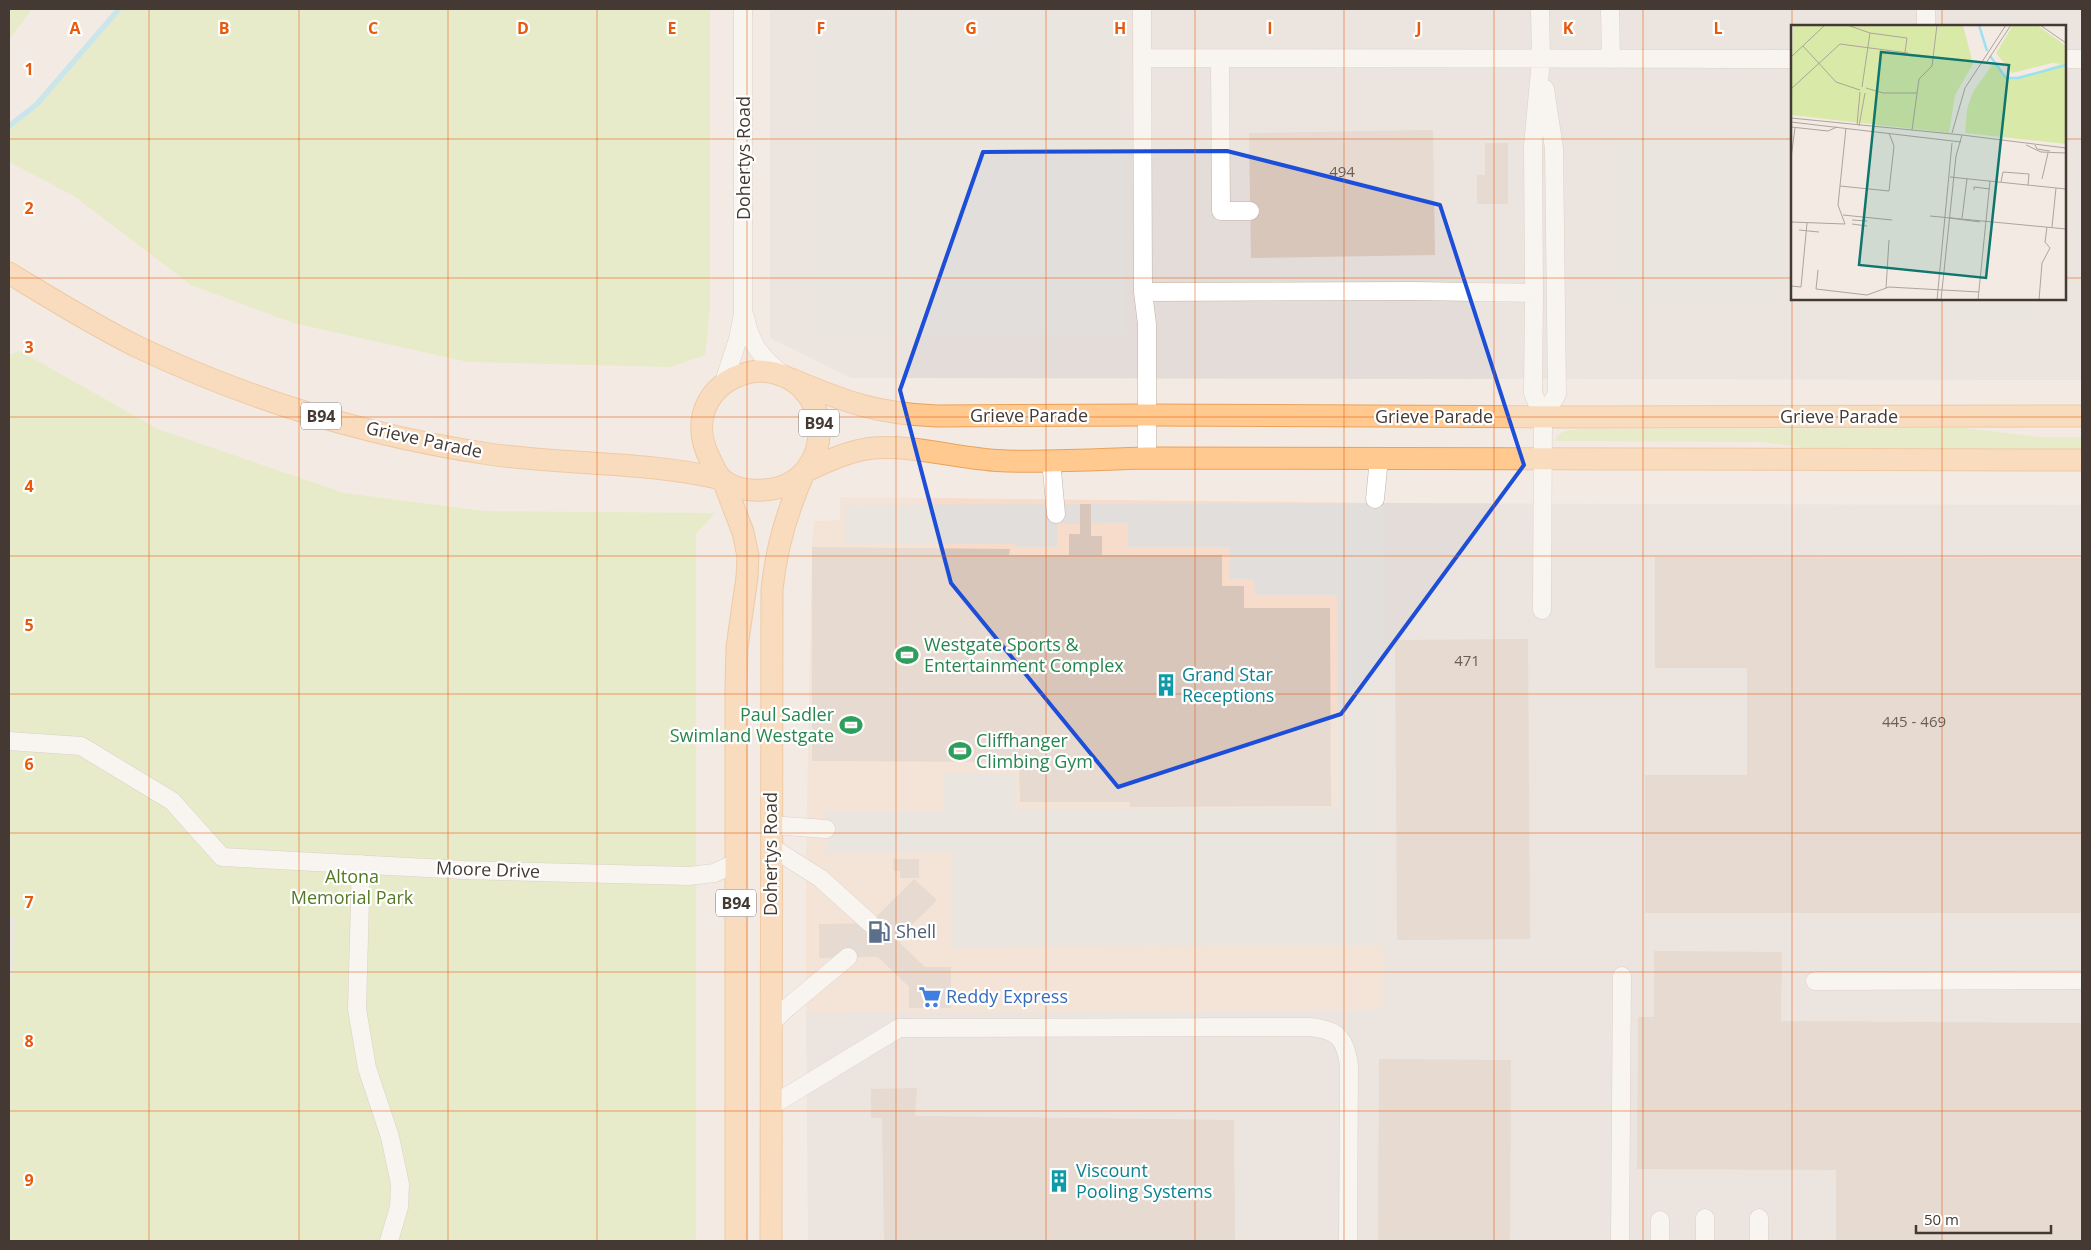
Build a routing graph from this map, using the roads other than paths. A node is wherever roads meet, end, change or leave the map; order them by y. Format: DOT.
graph roads {
  1 [pos="743,9"];
  2 [pos="1142,9"];
  3 [pos="1540,9"];
  4 [pos="1610,9"];
  5 [pos="1926,9"];
  6 [pos="1926,25"];
  7 [pos="1142,58"];
  8 [pos="1220,58"];
  9 [pos="1611,59"];
  10 [pos="1791,59"];
  11 [pos="1541,60"];
  12 [pos="2066,60"];
  13 [pos="2082,60"];
  14 [pos="1250,211"];
  15 [pos="9,273"];
  16 [pos="1143,292"];
  17 [pos="1534,293"];
  18 [pos="743,306"];
  19 [pos="788,377"];
  20 [pos="720,386"];
  21 [pos="1147,415"];
  22 [pos="2082,416"];
  23 [pos="1543,417"];
  24 [pos="1148,458"];
  25 [pos="1378,458"];
  26 [pos="1543,459"];
  27 [pos="1051,460"];
  28 [pos="2082,460"];
  29 [pos="805,472"];
  30 [pos="723,479"];
  31 [pos="1375,499"];
  32 [pos="1056,514"];
  33 [pos="1542,610"];
  34 [pos="9,741"];
  35 [pos="771,825"];
  36 [pos="826,829"];
  37 [pos="771,847"];
  38 [pos="736,863"];
  39 [pos="361,864"];
  40 [pos="870,923"];
  41 [pos="848,957"];
  42 [pos="1622,976"];
  43 [pos="2082,980"];
  44 [pos="1815,981"];
  45 [pos="771,1023"];
  46 [pos="771,1106"];
  47 [pos="1705,1218"];
  48 [pos="1759,1218"];
  49 [pos="1660,1220"];
  50 [pos="390,1241"];
  51 [pos="736,1241"];
  52 [pos="771,1241"];
  53 [pos="1348,1241"];
  54 [pos="1620,1241"];
  55 [pos="1660,1241"];
  56 [pos="1705,1241"];
  57 [pos="1759,1241"];
  1 -- 18 [label="street, Dohertys Road"];
  2 -- 7 [label="street"];
  3 -- 11 [label="street"];
  4 -- 9 [label="street"];
  5 -- 6 [label="street"];
  7 -- 8 [label="street"];
  7 -- 16 [label="street"];
  8 -- 11 [label="street"];
  8 -- 14 [label="street"];
  9 -- 10 [label="street"];
  9 -- 11 [label="street"];
  11 -- 17 [label="street"];
  11 -- 23 [label="street"];
  12 -- 13 [label="street"];
  15 -- 30 [label="main road, Grieve Parade / B94"];
  16 -- 17 [label="street"];
  16 -- 21 [label="street"];
  17 -- 23 [label="street"];
  18 -- 19 [label="street, Dohertys Road"];
  18 -- 20 [label="street, Dohertys Road"];
  19 -- 20 [label="main road"];
  19 -- 21 [label="main road, Grieve Parade"];
  19 -- 29 [label="main road, B94"];
  20 -- 30 [label="main road"];
  21 -- 23 [label="main road, Grieve Parade"];
  21 -- 24 [label="street"];
  22 -- 23 [label="main road, Grieve Parade"];
  23 -- 26 [label="street"];
  24 -- 25 [label="main road"];
  24 -- 27 [label="main road"];
  25 -- 26 [label="main road"];
  25 -- 31 [label="street"];
  26 -- 28 [label="main road"];
  26 -- 33 [label="street"];
  27 -- 29 [label="main road"];
  27 -- 32 [label="street"];
  29 -- 30 [label="main road"];
  29 -- 35 [label="main road, Dohertys Road / B94"];
  30 -- 38 [label="main road, Dohertys Road / B94"];
  34 -- 39 [label="street, Moore Drive"];
  35 -- 36 [label="street"];
  35 -- 37 [label="main road, Dohertys Road / B94"];
  37 -- 40 [label="street"];
  37 -- 45 [label="main road, Dohertys Road / B94"];
  38 -- 39 [label="street, Moore Drive"];
  38 -- 51 [label="main road, Dohertys Road / B94"];
  39 -- 50 [label="street"];
  41 -- 45 [label="street"];
  42 -- 54 [label="street"];
  43 -- 44 [label="street"];
  45 -- 46 [label="main road, Dohertys Road / B94"];
  46 -- 52 [label="main road, Dohertys Road / B94"];
  46 -- 53 [label="street"];
  47 -- 56 [label="street"];
  48 -- 57 [label="street"];
  49 -- 55 [label="street"];
}
